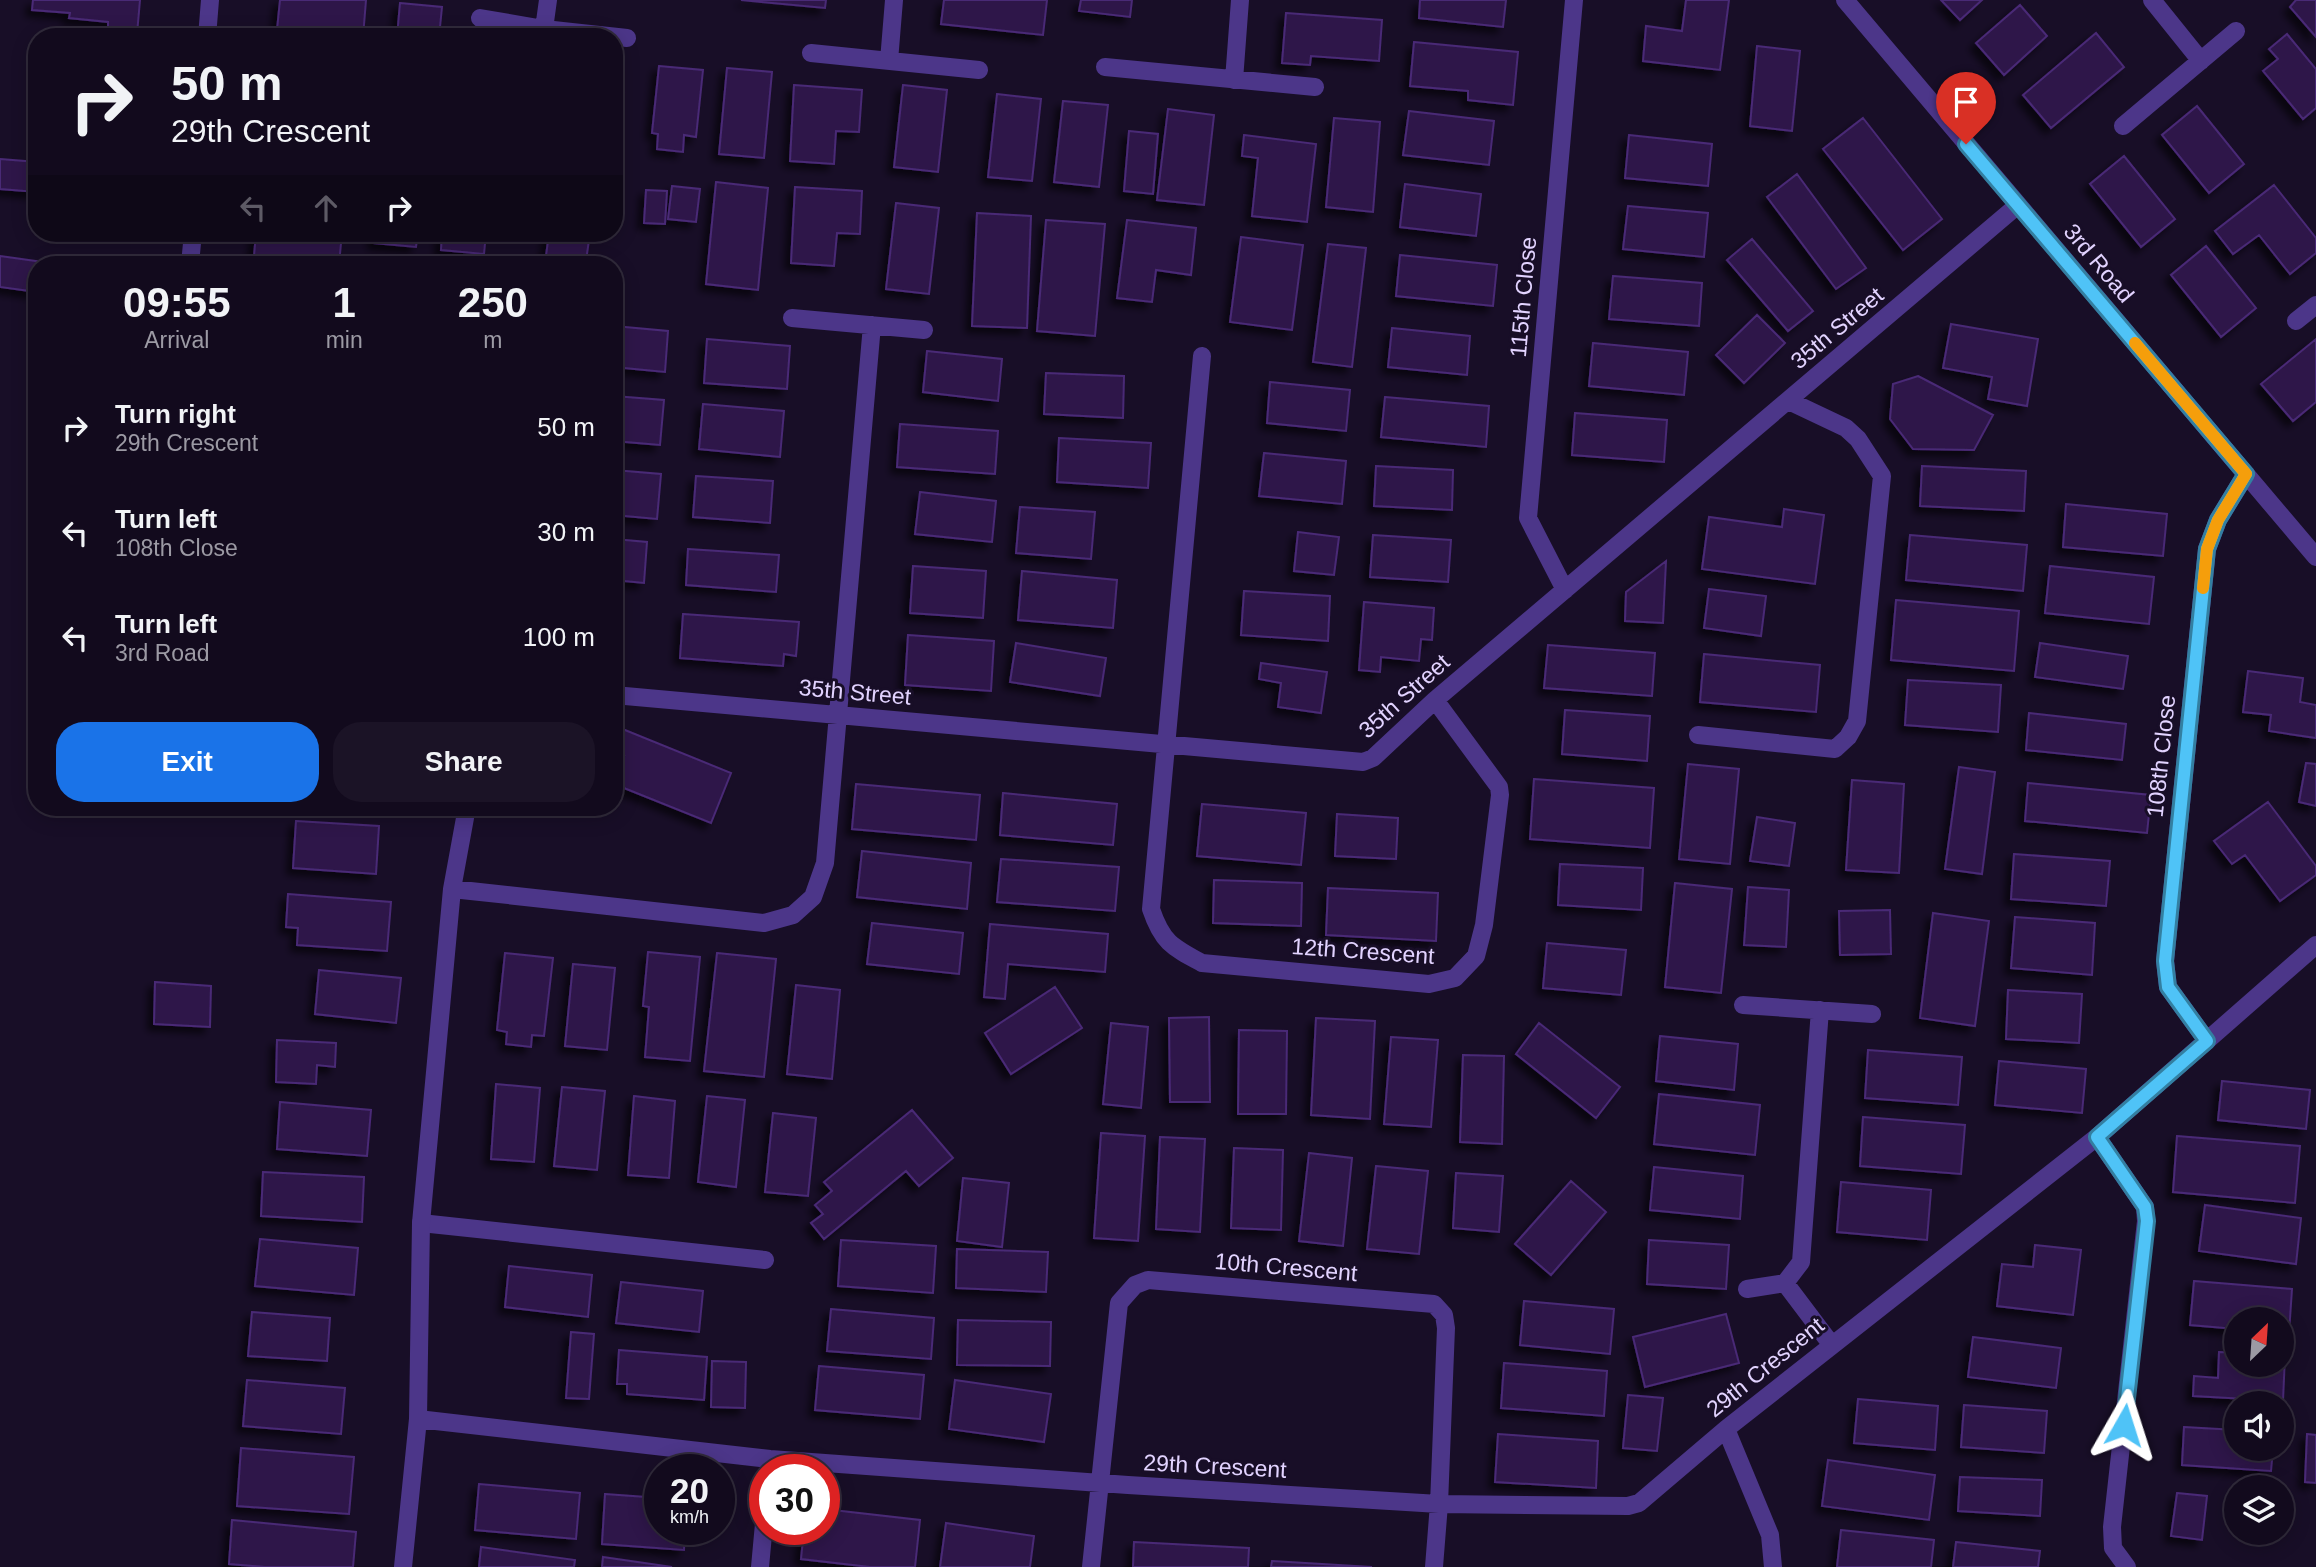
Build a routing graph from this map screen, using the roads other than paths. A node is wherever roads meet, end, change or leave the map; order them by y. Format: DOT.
graph roads {
  1 [pos="210,0"];
  2 [pos="548,0"];
  3 [pos="894,0"];
  4 [pos="1240,0"];
  5 [pos="1573,0"];
  6 [pos="1845,0"];
  7 [pos="2152,0"];
  8 [pos="480,18"];
  9 [pos="208,28"];
  10 [pos="538,28"];
  11 [pos="544,28"];
  12 [pos="2236,31"];
  13 [pos="623,38"];
  14 [pos="627,38"];
  15 [pos="811,53"];
  16 [pos="889,61"];
  17 [pos="2201,61"];
  18 [pos="1105,67"];
  19 [pos="979,70"];
  20 [pos="1234,80"];
  21 [pos="1315,87"];
  22 [pos="2123,126"];
  23 [pos="2018,205"];
  24 [pos="2316,305"];
  25 [pos="792,317"];
  26 [pos="2296,321"];
  27 [pos="872,325"];
  28 [pos="924,330"];
  29 [pos="1202,356"];
  30 [pos="1789,401"];
  31 [pos="2246,474"];
  32 [pos="2316,557"];
  33 [pos="1565,590"];
  34 [pos="623,696"];
  35 [pos="1435,700"];
  36 [pos="838,715"];
  37 [pos="1698,735"];
  38 [pos="1167,745"];
  39 [pos="465,816"];
  40 [pos="452,889"];
  41 [pos="2316,945"];
  42 [pos="1743,1005"];
  43 [pos="1821,1010"];
  44 [pos="1872,1014"];
  45 [pos="2207,1041"];
  46 [pos="2097,1137"];
  47 [pos="421,1223"];
  48 [pos="765,1260"];
  49 [pos="1785,1283"];
  50 [pos="1747,1289"];
  51 [pos="1831,1344"];
  52 [pos="418,1419"];
  53 [pos="1726,1429"];
  54 [pos="749,1462"];
  55 [pos="840,1469"];
  56 [pos="1099,1482"];
  57 [pos="1439,1504"];
  58 [pos="762,1545"];
  59 [pos="403,1567"];
  60 [pos="760,1567"];
  61 [pos="1091,1567"];
  62 [pos="1434,1567"];
  63 [pos="1773,1567"];
  64 [pos="2127,1567"];
  1 -- 9 [label="street"];
  2 -- 11 [label="street"];
  3 -- 16 [label="street"];
  4 -- 20 [label="street"];
  5 -- 33 [label="street, 115th Close"];
  6 -- 23 [label="street, 3rd Road"];
  7 -- 17 [label="street"];
  8 -- 10 [label="street"];
  12 -- 17 [label="street"];
  13 -- 14 [label="street"];
  15 -- 16 [label="street"];
  16 -- 19 [label="street"];
  17 -- 22 [label="street"];
  18 -- 20 [label="street"];
  20 -- 21 [label="street"];
  23 -- 30 [label="street, 35th Street"];
  23 -- 31 [label="street, 3rd Road"];
  24 -- 26 [label="street"];
  25 -- 27 [label="street"];
  27 -- 28 [label="street"];
  27 -- 36 [label="street"];
  29 -- 38 [label="street, 12th Crescent"];
  30 -- 33 [label="street, 35th Street"];
  30 -- 37 [label="street"];
  31 -- 32 [label="street, 3rd Road"];
  31 -- 45 [label="street, 108th Close"];
  33 -- 35 [label="street, 35th Street"];
  34 -- 36 [label="street, 35th Street"];
  35 -- 38 [label="street, 35th Street"];
  35 -- 38 [label="street, 12th Crescent"];
  36 -- 38 [label="street, 35th Street"];
  36 -- 40 [label="street"];
  39 -- 40 [label="street"];
  40 -- 47 [label="street"];
  41 -- 45 [label="street, 29th Crescent"];
  42 -- 43 [label="street"];
  43 -- 44 [label="street"];
  43 -- 49 [label="street"];
  45 -- 46 [label="street, 29th Crescent"];
  46 -- 51 [label="street, 29th Crescent"];
  46 -- 64 [label="street"];
  47 -- 48 [label="street"];
  47 -- 52 [label="street"];
  49 -- 50 [label="street"];
  49 -- 51 [label="street"];
  51 -- 53 [label="street, 29th Crescent"];
  52 -- 54 [label="street, 29th Crescent"];
  52 -- 59 [label="street"];
  53 -- 57 [label="street, 29th Crescent"];
  53 -- 63 [label="street"];
  55 -- 56 [label="street, 29th Crescent"];
  56 -- 57 [label="street, 29th Crescent"];
  56 -- 57 [label="street, 10th Crescent"];
  56 -- 61 [label="street"];
  57 -- 62 [label="street"];
  58 -- 60 [label="street"];
}
